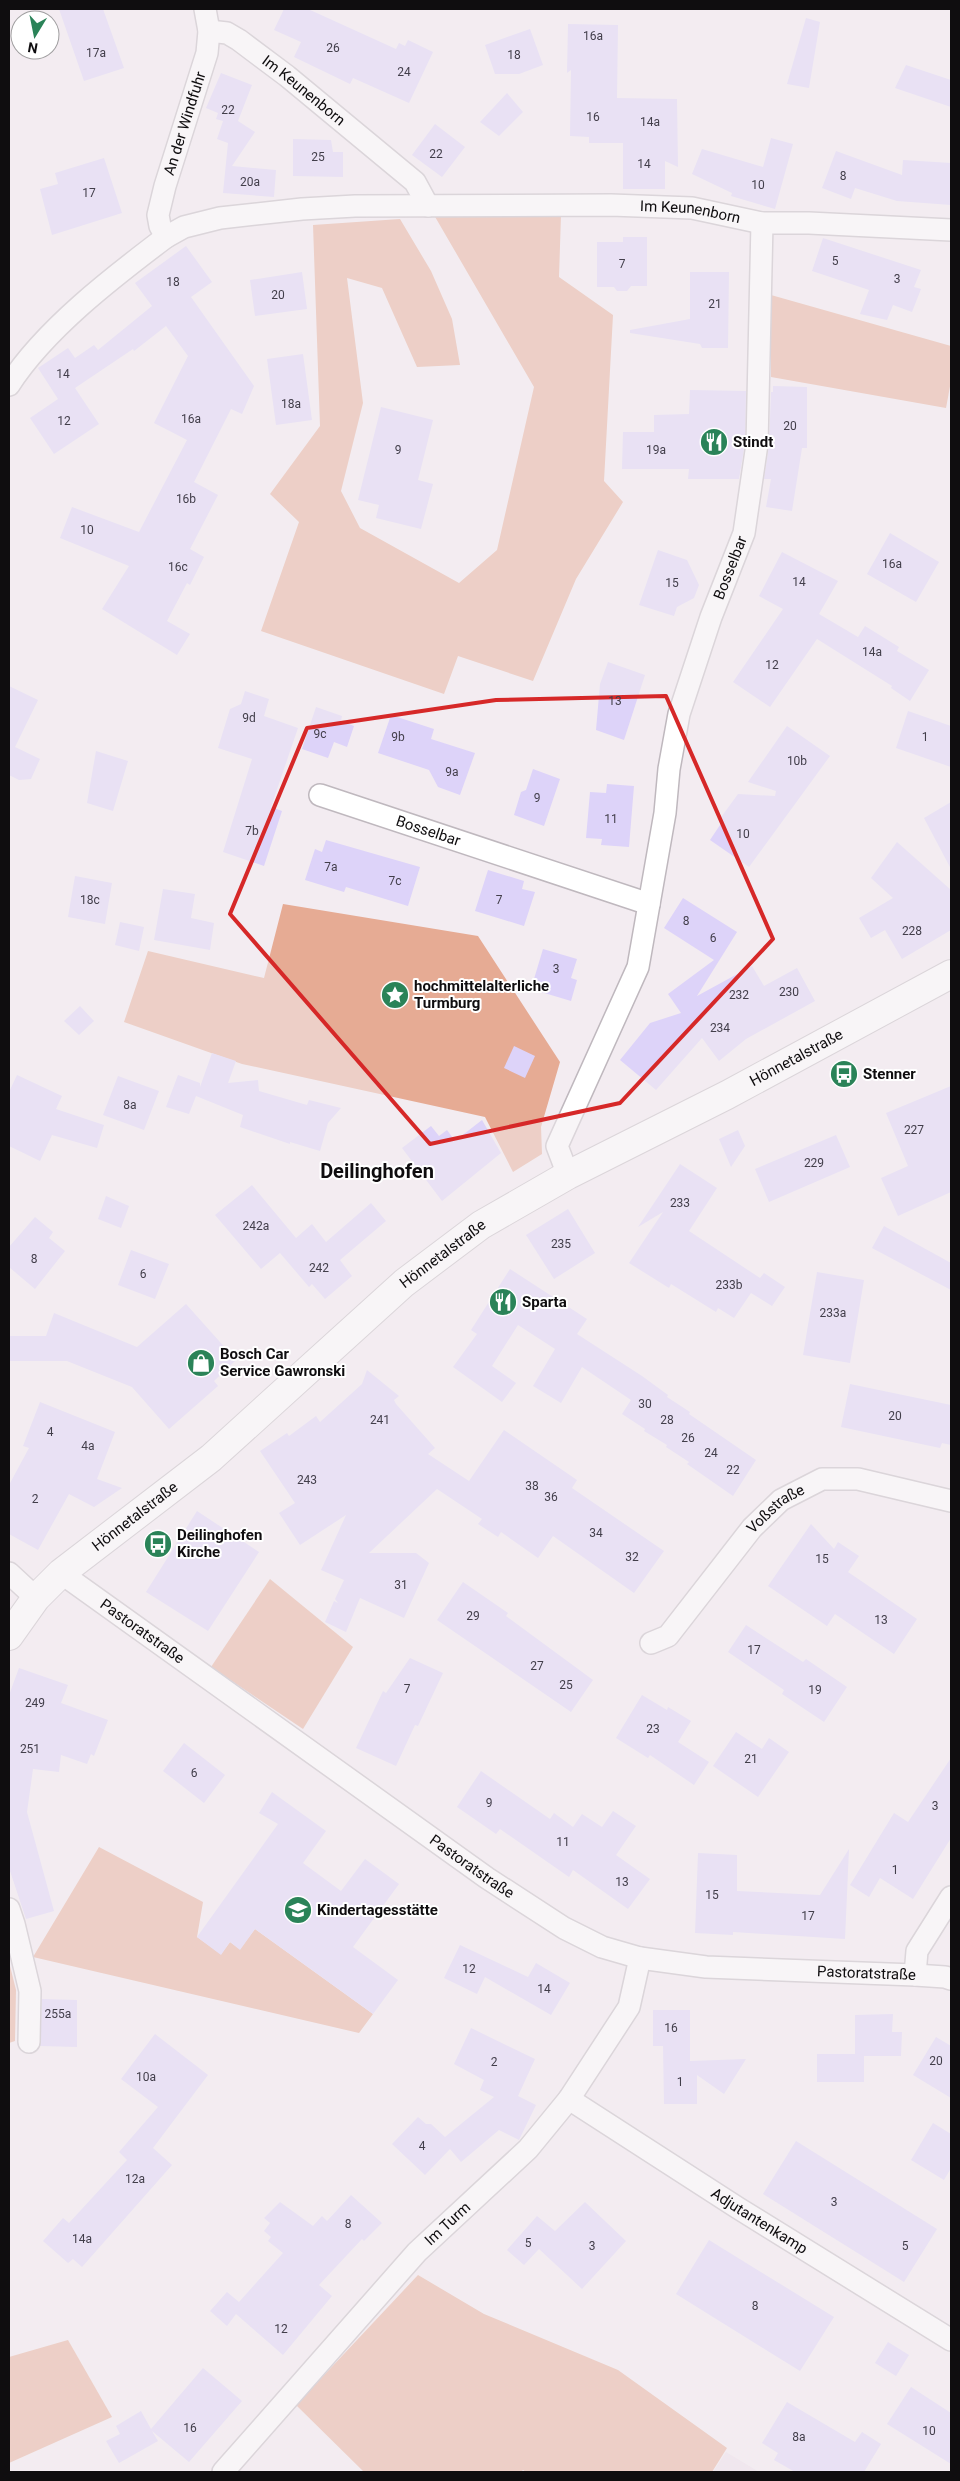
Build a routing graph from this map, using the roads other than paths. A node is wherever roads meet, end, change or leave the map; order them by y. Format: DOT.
graph roads {
  1 [pos="204,9"];
  2 [pos="209,31"];
  3 [pos="428,206"];
  4 [pos="762,223"];
  5 [pos="951,230"];
  6 [pos="166,237"];
  7 [pos="9,386"];
  8 [pos="320,795"];
  9 [pos="649,904"];
  10 [pos="951,974"];
  11 [pos="568,1175"];
  12 [pos="951,1501"];
  13 [pos="9,1573"];
  14 [pos="61,1573"];
  15 [pos="36,1598"];
  16 [pos="9,1636"];
  17 [pos="651,1643"];
  18 [pos="951,1896"];
  19 [pos="9,1910"];
  20 [pos="640,1958"];
  21 [pos="914,1975"];
  22 [pos="951,1979"];
  23 [pos="29,2042"];
  24 [pos="569,2099"];
  25 [pos="951,2340"];
  26 [pos="223,2472"];
  1 -- 2 [label="street, An der Windfuhr"];
  2 -- 3 [label="street, Im Keunenborn"];
  2 -- 6 [label="street, An der Windfuhr"];
  3 -- 4 [label="street, Im Keunenborn"];
  3 -- 6 [label="street, Im Keunenborn"];
  4 -- 5 [label="street, Im Keunenborn"];
  4 -- 9 [label="street, Bosselbar"];
  6 -- 7 [label="street"];
  8 -- 9 [label="street, Bosselbar"];
  9 -- 11 [label="street, Bosselbar"];
  10 -- 11 [label="main road, Hönnetalstraße"];
  11 -- 14 [label="main road, Hönnetalstraße"];
  12 -- 17 [label="street, Voßstraße"];
  13 -- 15 [label="street"];
  14 -- 15 [label="main road, Hönnetalstraße"];
  14 -- 20 [label="street, Pastoratstraße"];
  15 -- 16 [label="main road, Hönnetalstraße"];
  18 -- 21 [label="street"];
  19 -- 23 [label="street"];
  20 -- 21 [label="street, Pastoratstraße"];
  20 -- 24 [label="street, Im Turm"];
  21 -- 22 [label="street, Pastoratstraße"];
  24 -- 25 [label="street, Adjutantenkamp"];
  24 -- 26 [label="street, Im Turm"];
}
